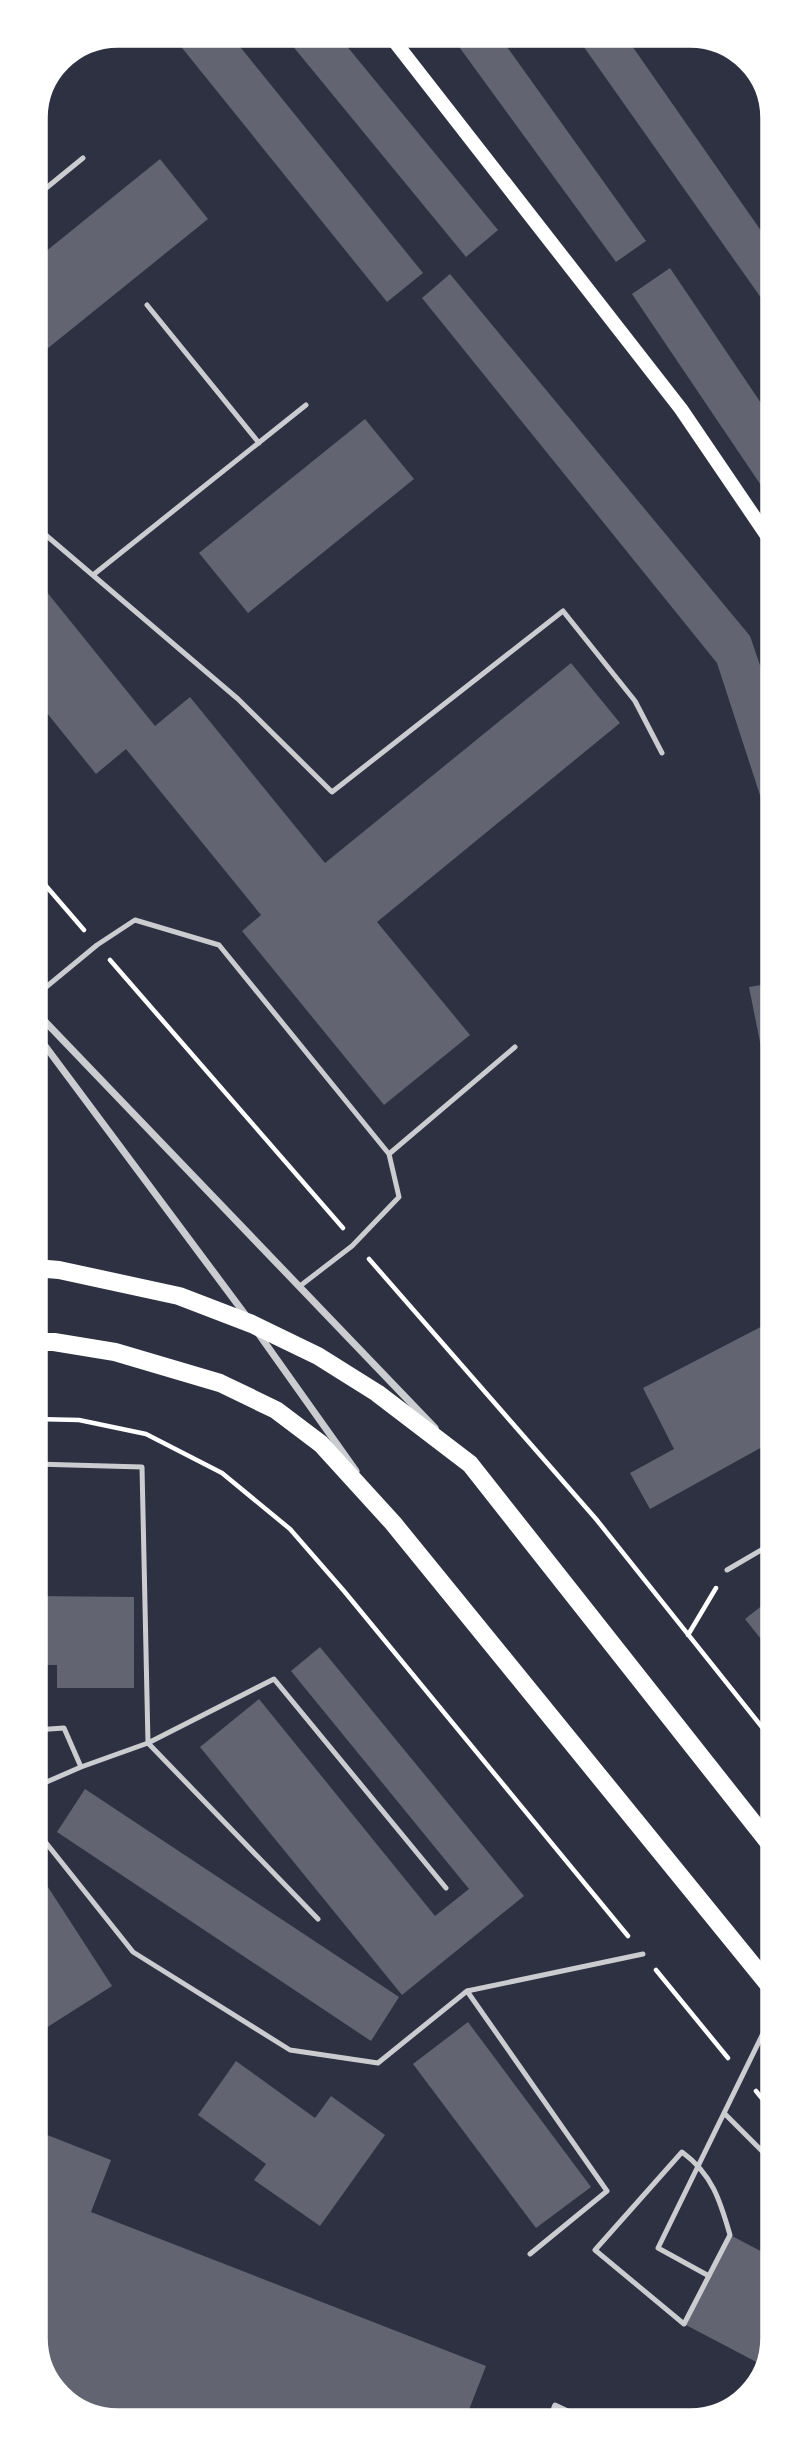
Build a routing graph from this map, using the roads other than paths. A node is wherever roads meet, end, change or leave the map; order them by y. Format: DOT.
graph roads {
  1 [pos="398,45"];
  2 [pos="83,158"];
  3 [pos="45,188"];
  4 [pos="148,305"];
  5 [pos="306,405"];
  6 [pos="259,443"];
  7 [pos="762,528"];
  8 [pos="45,534"];
  9 [pos="93,575"];
  10 [pos="663,753"];
  11 [pos="45,988"];
  12 [pos="45,1021"];
  13 [pos="45,1046"];
  14 [pos="515,1047"];
  15 [pos="389,1154"];
  16 [pos="45,1269"];
  17 [pos="300,1286"];
  18 [pos="252,1324"];
  19 [pos="45,1342"];
  20 [pos="45,1464"];
  21 [pos="470,1464"];
  22 [pos="393,1523"];
  23 [pos="762,1549"];
  24 [pos="727,1570"];
  25 [pos="45,1729"];
  26 [pos="148,1743"];
  27 [pos="81,1767"];
  28 [pos="45,1783"];
  29 [pos="762,1834"];
  30 [pos="45,1842"];
  31 [pos="446,1888"];
  32 [pos="318,1919"];
  33 [pos="643,1954"];
  34 [pos="762,1976"];
  35 [pos="467,1991"];
  36 [pos="762,2036"];
  37 [pos="724,2113"];
  38 [pos="762,2151"];
  39 [pos="699,2164"];
  40 [pos="530,2254"];
  41 [pos="709,2276"];
  1 -- 7 [label="main road"];
  2 -- 3 [label="lane"];
  4 -- 6 [label="lane"];
  5 -- 6 [label="lane"];
  6 -- 9 [label="lane"];
  8 -- 9 [label="lane"];
  9 -- 10 [label="lane"];
  11 -- 15 [label="lane"];
  12 -- 17 [label="street"];
  13 -- 18 [label="street"];
  14 -- 15 [label="lane"];
  15 -- 17 [label="lane"];
  16 -- 18 [label="main road"];
  17 -- 21 [label="street"];
  18 -- 21 [label="main road"];
  18 -- 22 [label="street"];
  19 -- 22 [label="main road"];
  20 -- 26 [label="lane"];
  21 -- 29 [label="main road"];
  22 -- 34 [label="main road"];
  23 -- 24 [label="lane"];
  25 -- 27 [label="lane"];
  26 -- 27 [label="lane"];
  26 -- 31 [label="lane"];
  26 -- 32 [label="lane"];
  27 -- 28 [label="lane"];
  30 -- 35 [label="lane"];
  33 -- 35 [label="lane"];
  35 -- 40 [label="lane"];
  36 -- 37 [label="lane"];
  37 -- 38 [label="lane"];
  37 -- 39 [label="lane"];
  39 -- 41 [label="lane"];
  39 -- 41 [label="lane"];
  39 -- 41 [label="lane"];
}
